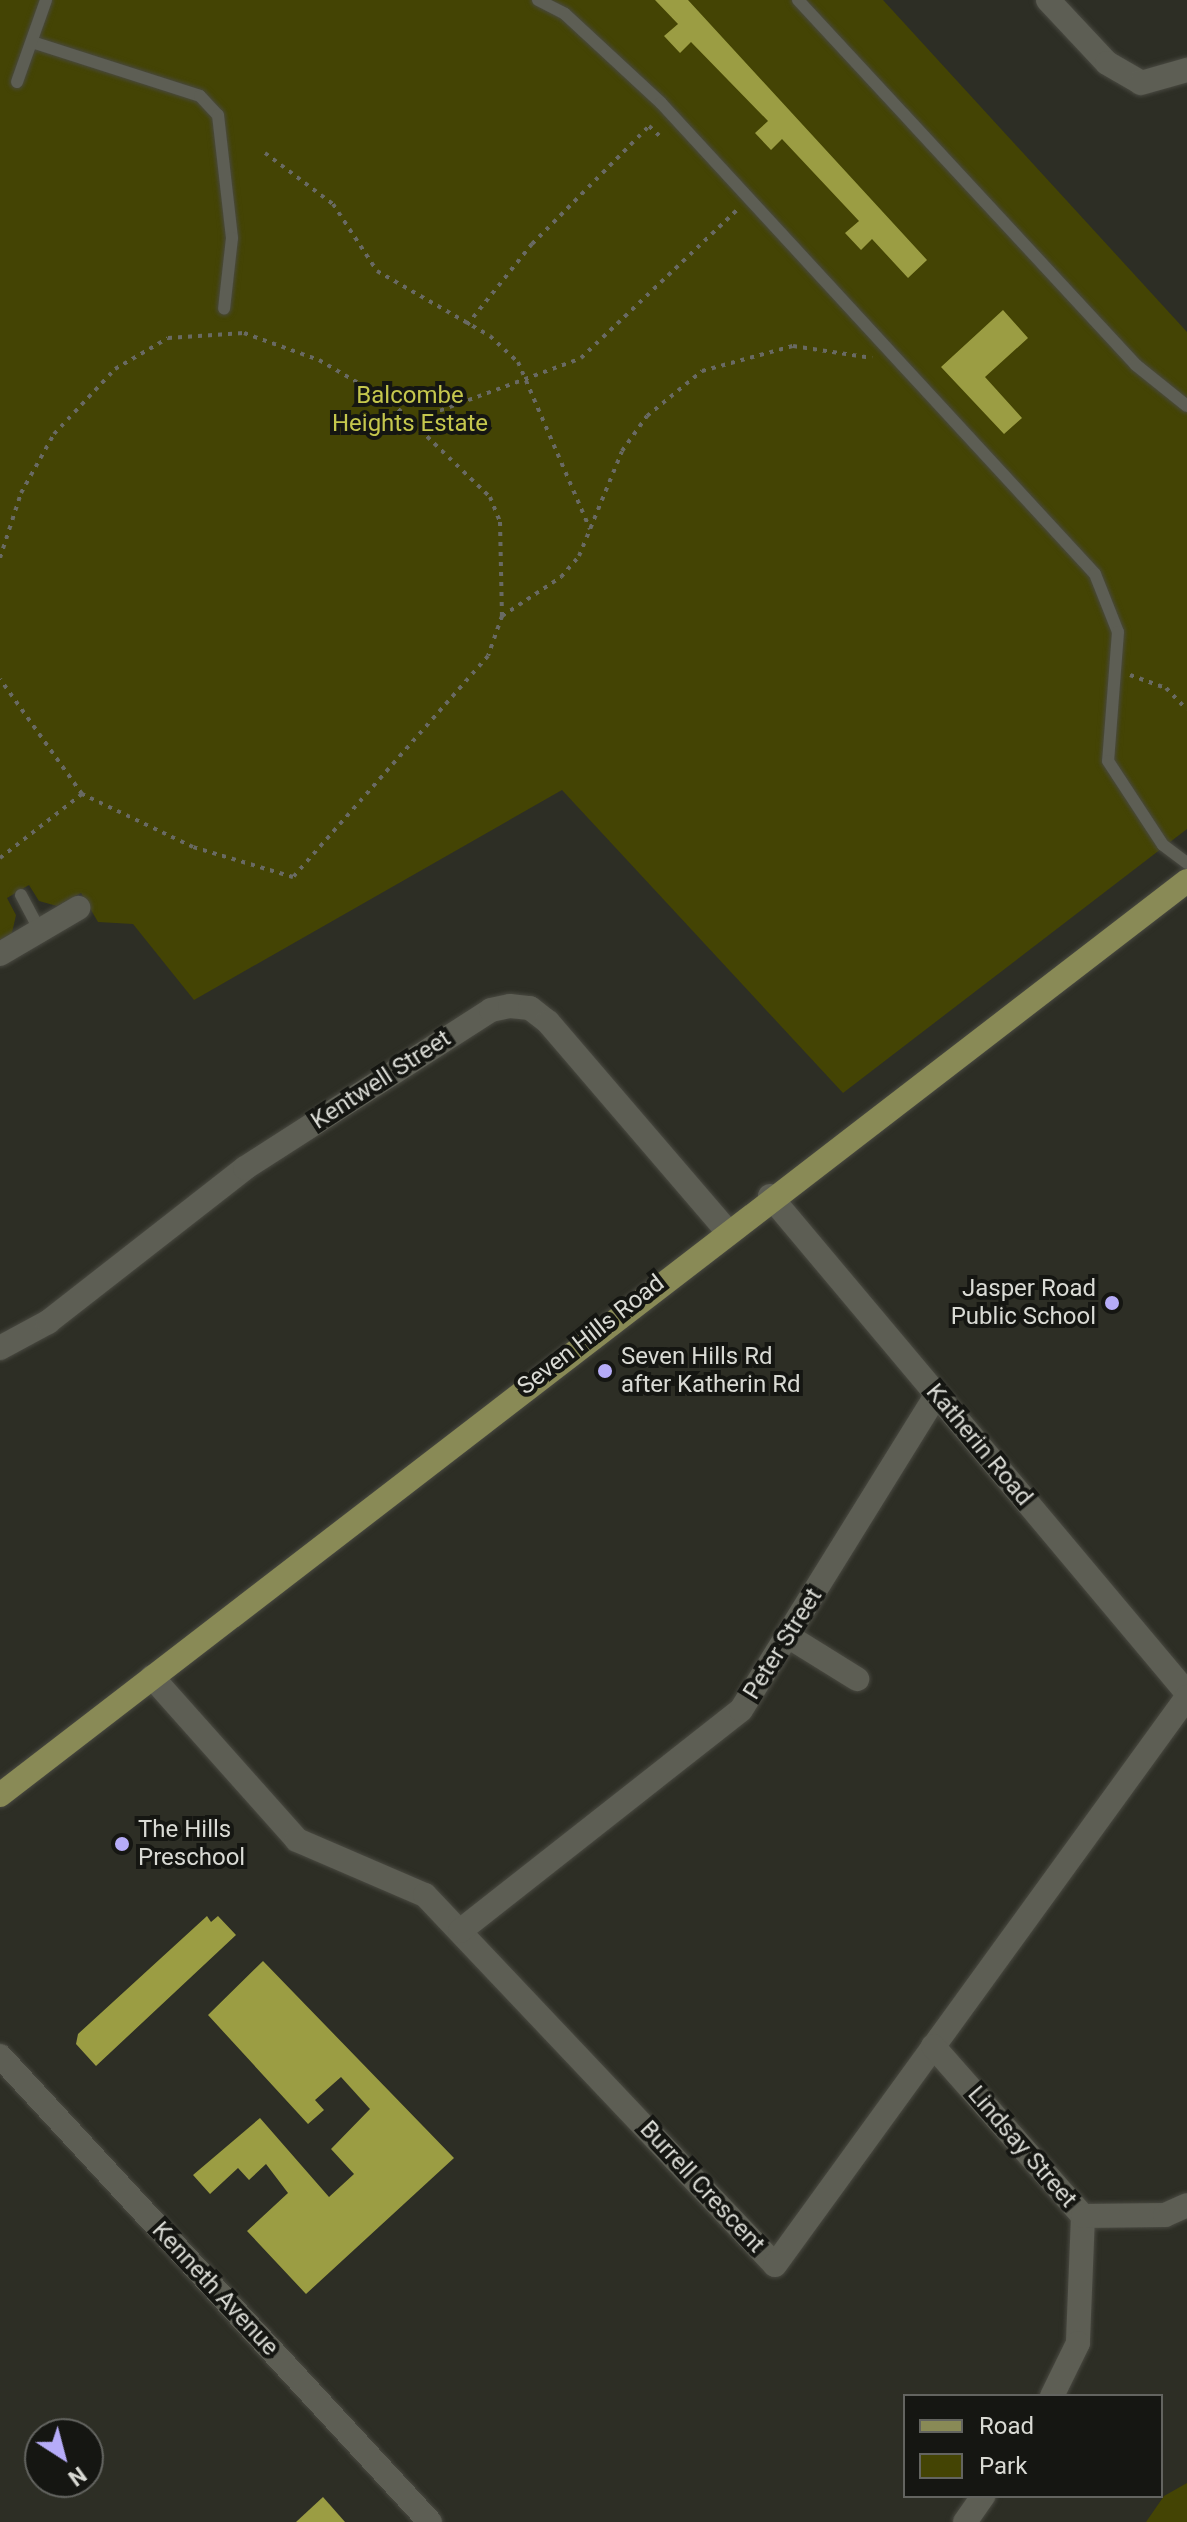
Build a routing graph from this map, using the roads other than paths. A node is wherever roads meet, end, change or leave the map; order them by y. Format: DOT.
graph roads {
  1 [pos="46,0"];
  2 [pos="538,0"];
  3 [pos="798,0"];
  4 [pos="1048,0"];
  5 [pos="32,42"];
  6 [pos="1187,70"];
  7 [pos="17,82"];
  8 [pos="224,309"];
  9 [pos="1187,406"];
  10 [pos="1187,863"];
  11 [pos="1187,881"];
  12 [pos="21,895"];
  13 [pos="78,908"];
  14 [pos="40,930"];
  15 [pos="0,954"];
  16 [pos="770,1196"];
  17 [pos="726,1230"];
  18 [pos="0,1348"];
  19 [pos="936,1395"];
  20 [pos="791,1638"];
  21 [pos="152,1677"];
  22 [pos="857,1679"];
  23 [pos="1187,1695"];
  24 [pos="0,1795"];
  25 [pos="460,1931"];
  26 [pos="933,2046"];
  27 [pos="0,2056"];
  28 [pos="1187,2205"];
  29 [pos="1083,2216"];
  30 [pos="1053,2394"];
  31 [pos="982,2498"];
  32 [pos="430,2522"];
  33 [pos="965,2522"];
  1 -- 5 [label="lane"];
  2 -- 10 [label="lane"];
  3 -- 9 [label="lane"];
  4 -- 6 [label="street"];
  5 -- 7 [label="lane"];
  5 -- 8 [label="lane"];
  11 -- 16 [label="main road, Seven Hills Road"];
  12 -- 14 [label="lane"];
  13 -- 14 [label="street"];
  14 -- 15 [label="street"];
  16 -- 17 [label="main road, Seven Hills Road"];
  16 -- 19 [label="street, Katherin Road"];
  17 -- 18 [label="street, Kentwell Street"];
  17 -- 21 [label="main road, Seven Hills Road"];
  19 -- 20 [label="street, Peter Street"];
  19 -- 23 [label="street, Katherin Road"];
  20 -- 22 [label="street"];
  20 -- 25 [label="street, Peter Street"];
  21 -- 24 [label="main road, Seven Hills Road"];
  21 -- 25 [label="street, Burrell Crescent"];
  23 -- 26 [label="street, Burrell Crescent"];
  25 -- 26 [label="street, Burrell Crescent"];
  26 -- 29 [label="street, Lindsay Street"];
  27 -- 32 [label="street, Kenneth Avenue"];
  28 -- 29 [label="street"];
  29 -- 30 [label="street, Lindsay Street"];
  31 -- 33 [label="street"];
}
